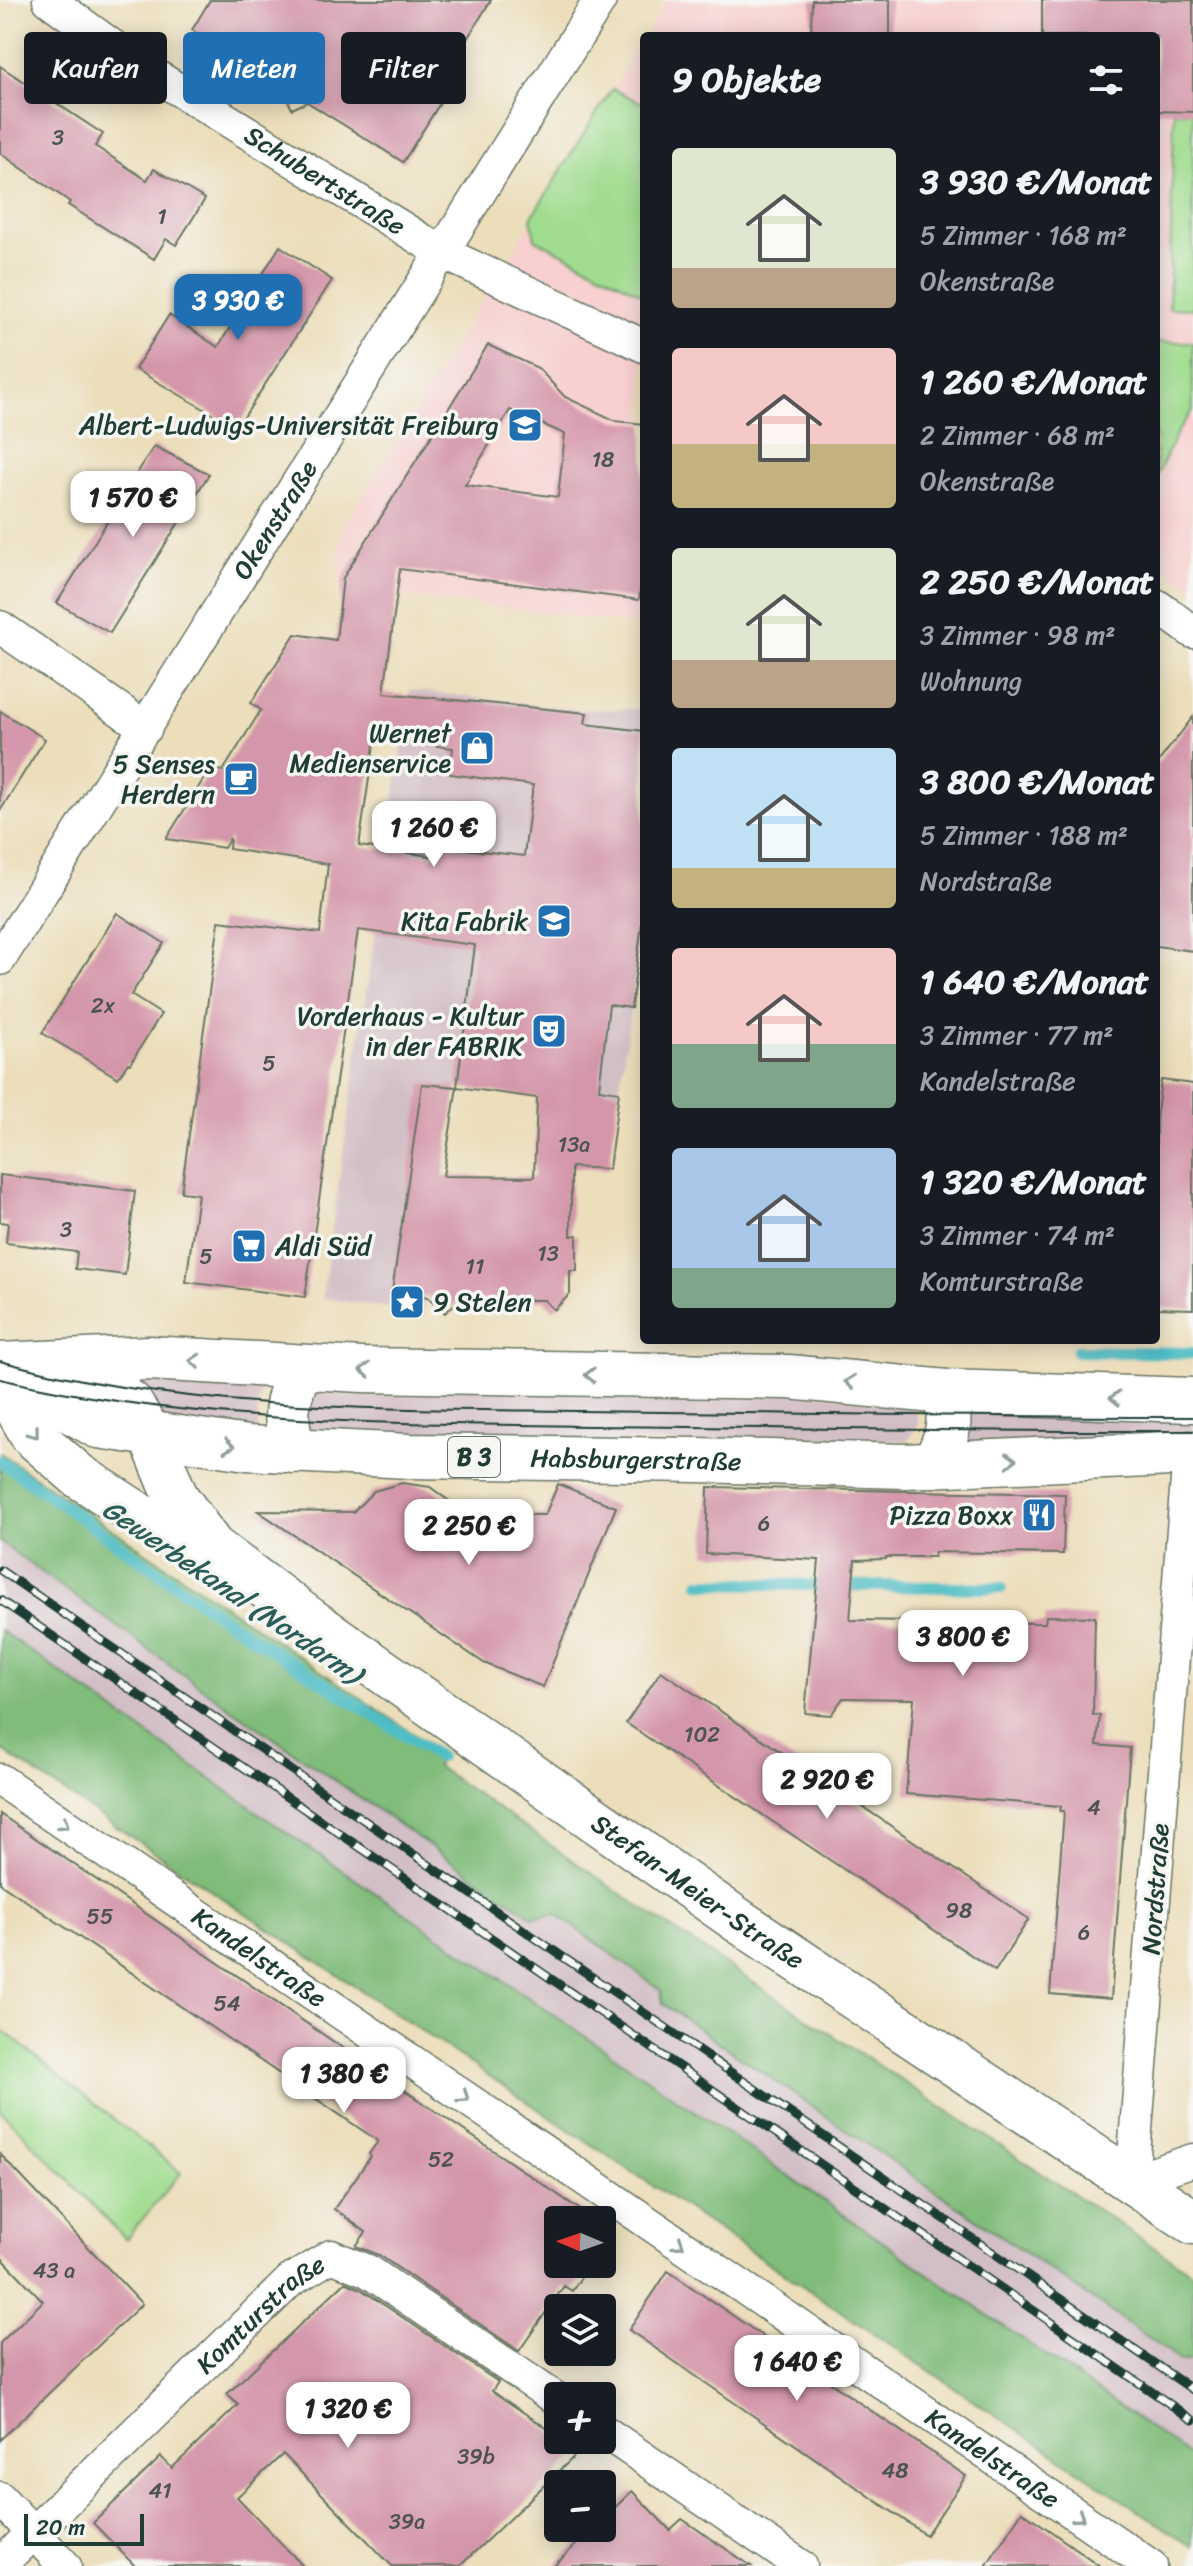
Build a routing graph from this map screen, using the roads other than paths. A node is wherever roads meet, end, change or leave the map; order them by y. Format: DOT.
graph roads {
  1 [pos="49,0"];
  2 [pos="600,0"];
  3 [pos="443,253"];
  4 [pos="640,344"];
  5 [pos="1160,608"];
  6 [pos="0,627"];
  7 [pos="1193,632"];
  8 [pos="146,728"];
  9 [pos="0,959"];
  10 [pos="300,1367"];
  11 [pos="5,1370"];
  12 [pos="946,1392"];
  13 [pos="1193,1400"];
  14 [pos="151,1436"];
  15 [pos="293,1451"];
  16 [pos="1191,1453"];
  17 [pos="934,1465"];
  18 [pos="212,1547"];
  19 [pos="0,1780"];
  20 [pos="1193,2160"];
  21 [pos="1132,2181"];
  22 [pos="1193,2222"];
  23 [pos="544,2390"];
  24 [pos="616,2440"];
  25 [pos="0,2498"];
  26 [pos="34,2533"];
  27 [pos="0,2565"];
  28 [pos="65,2566"];
  29 [pos="801,2566"];
  30 [pos="1151,2566"];
  1 -- 3 [label="street, Schubertstraße"];
  2 -- 3 [label="street, Okenstraße"];
  3 -- 4 [label="street, Schubertstraße"];
  3 -- 8 [label="street, Okenstraße"];
  5 -- 7 [label="street"];
  6 -- 8 [label="street"];
  8 -- 9 [label="street, Okenstraße"];
  10 -- 11 [label="main road, one-way"];
  12 -- 10 [label="main road, one-way"];
  10 -- 15 [label="main road"];
  11 -- 14 [label="main road, Habsburgerstraße / B 3"];
  11 -- 18 [label="main road, Stefan-Meier-Straße, one-way"];
  13 -- 12 [label="main road, one-way"];
  12 -- 17 [label="main road"];
  14 -- 15 [label="main road, Habsburgerstraße / B 3, one-way"];
  14 -- 18 [label="main road, Stefan-Meier-Straße"];
  15 -- 17 [label="main road, Habsburgerstraße / B 3"];
  17 -- 16 [label="main road, Habsburgerstraße / B 3, one-way"];
  16 -- 21 [label="street, Nordstraße"];
  18 -- 21 [label="main road, Stefan-Meier-Straße"];
  19 -- 30 [label="street, Kandelstraße, one-way"];
  20 -- 21 [label="street"];
  21 -- 22 [label="main road, Stefan-Meier-Straße"];
  23 -- 26 [label="street, Komturstraße"];
  24 -- 29 [label="street"];
  25 -- 26 [label="street"];
  26 -- 27 [label="street"];
  26 -- 28 [label="street"];
}
